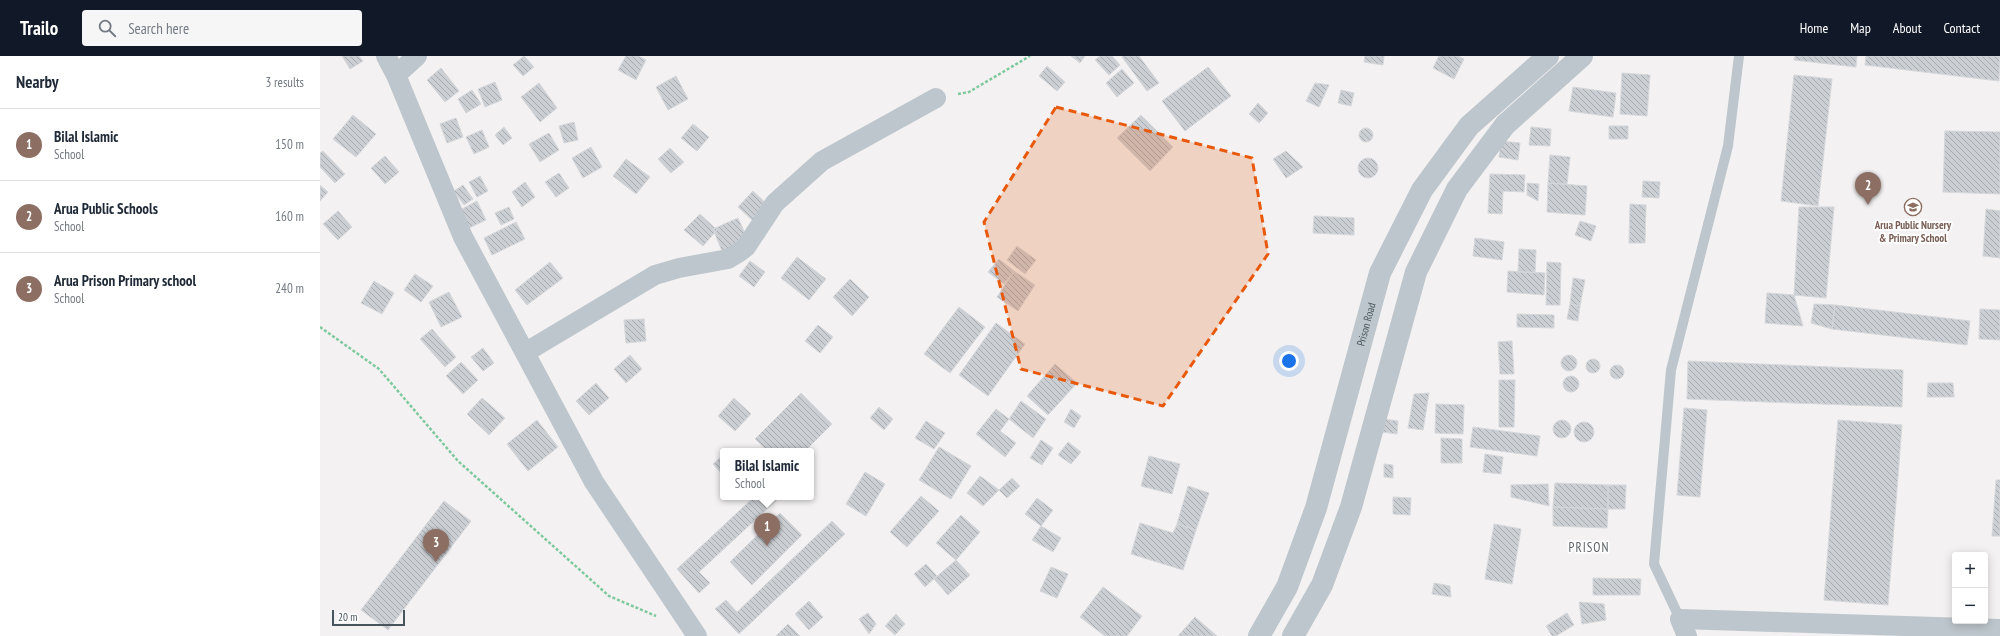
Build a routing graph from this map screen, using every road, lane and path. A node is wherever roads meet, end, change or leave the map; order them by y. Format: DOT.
graph roads {
  1 [pos="386,56"];
  2 [pos="417,56"];
  3 [pos="1030,56"];
  4 [pos="1548,56"];
  5 [pos="1582,56"];
  6 [pos="1739,56"];
  7 [pos="396,75"];
  8 [pos="936,98"];
  9 [pos="320,327"];
  10 [pos="526,352"];
  11 [pos="659,618"];
  12 [pos="1684,628"];
  13 [pos="2000,629"];
  14 [pos="1892,631"];
  15 [pos="697,636"];
  16 [pos="1259,636"];
  17 [pos="1294,636"];
  1 -- 7 [label="street"];
  2 -- 7 [label="street"];
  3 -- 8 [label="path"];
  4 -- 16 [label="street, Prison Road"];
  5 -- 17 [label="street"];
  6 -- 12 [label="lane"];
  7 -- 10 [label="street"];
  8 -- 10 [label="street"];
  9 -- 11 [label="path"];
  10 -- 15 [label="street"];
  12 -- 14 [label="street"];
  13 -- 14 [label="street"];
}
